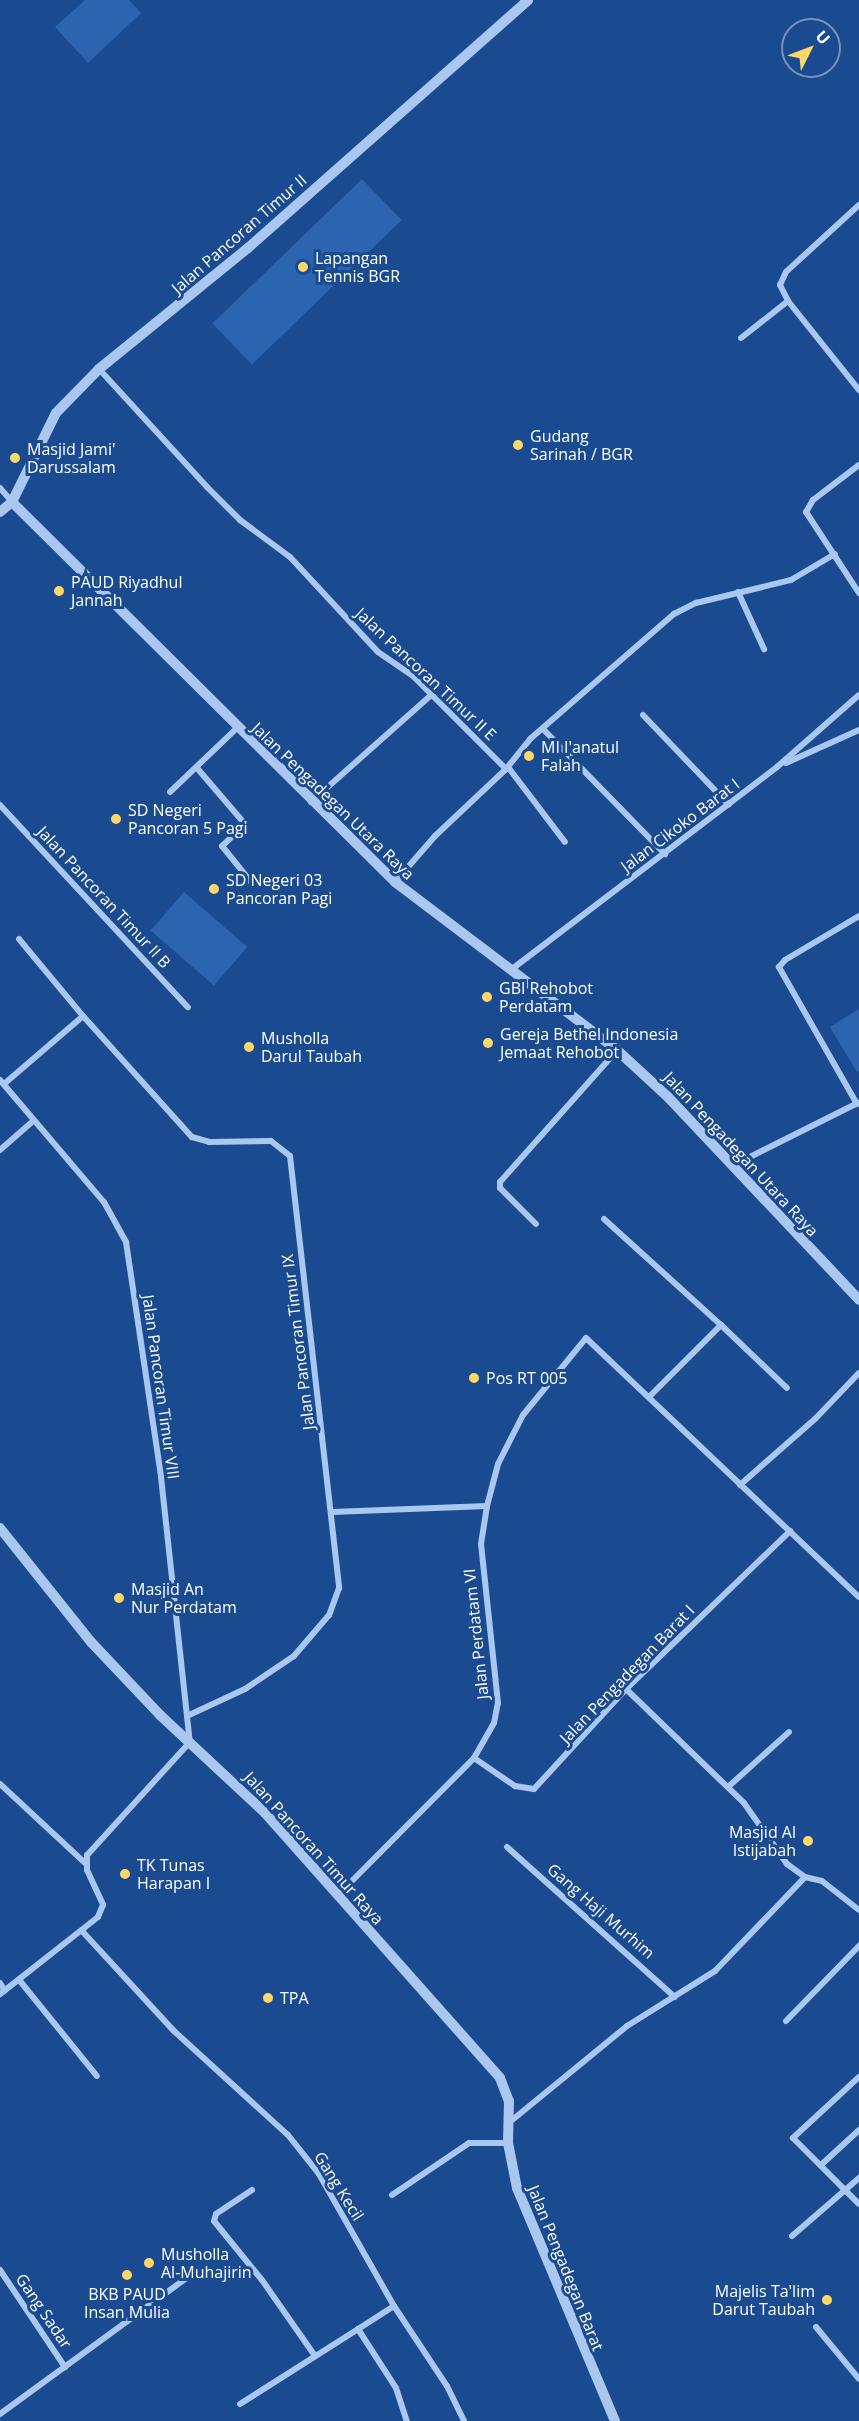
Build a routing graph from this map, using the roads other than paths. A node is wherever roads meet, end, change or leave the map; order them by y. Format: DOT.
graph roads {
  1 [pos="528,0"];
  2 [pos="859,205"];
  3 [pos="788,300"];
  4 [pos="741,338"];
  5 [pos="99,369"];
  6 [pos="859,390"];
  7 [pos="859,465"];
  8 [pos="0,488"];
  9 [pos="12,502"];
  10 [pos="0,512"];
  11 [pos="835,554"];
  12 [pos="738,592"];
  13 [pos="859,593"];
  14 [pos="764,649"];
  15 [pos="431,695"];
  16 [pos="859,695"];
  17 [pos="643,715"];
  18 [pos="236,729"];
  19 [pos="543,729"];
  20 [pos="859,730"];
  21 [pos="777,767"];
  22 [pos="197,768"];
  23 [pos="507,768"];
  24 [pos="170,792"];
  25 [pos="310,803"];
  26 [pos="0,805"];
  27 [pos="729,805"];
  28 [pos="565,842"];
  29 [pos="665,854"];
  30 [pos="395,882"];
  31 [pos="252,883"];
  32 [pos="859,916"];
  33 [pos="19,939"];
  34 [pos="512,969"];
  35 [pos="188,1007"];
  36 [pos="83,1016"];
  37 [pos="617,1050"];
  38 [pos="2,1082"];
  39 [pos="858,1103"];
  40 [pos="33,1121"];
  41 [pos="0,1150"];
  42 [pos="734,1165"];
  43 [pos="604,1219"];
  44 [pos="536,1224"];
  45 [pos="859,1300"];
  46 [pos="721,1325"];
  47 [pos="859,1373"];
  48 [pos="787,1388"];
  49 [pos="649,1397"];
  50 [pos="740,1485"];
  51 [pos="487,1506"];
  52 [pos="332,1512"];
  53 [pos="0,1528"];
  54 [pos="790,1531"];
  55 [pos="859,1597"];
  56 [pos="626,1689"];
  57 [pos="188,1716"];
  58 [pos="789,1732"];
  59 [pos="190,1742"];
  60 [pos="474,1758"];
  61 [pos="0,1784"];
  62 [pos="728,1787"];
  63 [pos="507,1847"];
  64 [pos="86,1864"];
  65 [pos="805,1877"];
  66 [pos="336,1896"];
  67 [pos="859,1899"];
  68 [pos="854,1905"];
  69 [pos="859,1910"];
  70 [pos="82,1931"];
  71 [pos="859,1946"];
  72 [pos="20,1981"];
  73 [pos="0,1983"];
  74 [pos="3,1992"];
  75 [pos="675,1997"];
  76 [pos="786,2021"];
  77 [pos="97,2076"];
  78 [pos="859,2077"];
  79 [pos="511,2121"];
  80 [pos="859,2130"];
  81 [pos="508,2143"];
  82 [pos="821,2165"];
  83 [pos="859,2178"];
  84 [pos="252,2190"];
  85 [pos="846,2190"];
  86 [pos="392,2195"];
  87 [pos="859,2204"];
  88 [pos="792,2236"];
  89 [pos="0,2270"];
  90 [pos="199,2270"];
  91 [pos="394,2306"];
  92 [pos="816,2327"];
  93 [pos="358,2329"];
  94 [pos="315,2356"];
  95 [pos="64,2367"];
  96 [pos="859,2379"];
  97 [pos="240,2404"];
  98 [pos="0,2414"];
  99 [pos="407,2421"];
  100 [pos="464,2421"];
  101 [pos="615,2421"];
  1 -- 5 [label="street, Jalan Pancoran Timur II"];
  2 -- 3 [label="street"];
  3 -- 4 [label="street"];
  3 -- 6 [label="street"];
  5 -- 9 [label="street, Jalan Pancoran Timur II"];
  5 -- 15 [label="street, Jalan Pancoran Timur II E"];
  7 -- 11 [label="street"];
  8 -- 9 [label="street"];
  9 -- 10 [label="street, Jalan Pancoran Timur II"];
  9 -- 18 [label="street, Jalan Pengadegan Utara Raya"];
  11 -- 12 [label="street"];
  11 -- 13 [label="street"];
  12 -- 14 [label="street"];
  12 -- 19 [label="street"];
  15 -- 23 [label="street, Jalan Pancoran Timur II E"];
  15 -- 25 [label="street"];
  16 -- 21 [label="street, Jalan Cikoko Barat I"];
  17 -- 27 [label="street"];
  18 -- 22 [label="street"];
  18 -- 25 [label="street, Jalan Pengadegan Utara Raya"];
  19 -- 23 [label="street"];
  19 -- 29 [label="street"];
  20 -- 21 [label="street"];
  21 -- 27 [label="street, Jalan Cikoko Barat I"];
  22 -- 24 [label="street"];
  22 -- 31 [label="street"];
  23 -- 28 [label="street, Jalan Pancoran Timur II E"];
  23 -- 30 [label="street"];
  25 -- 30 [label="street, Jalan Pengadegan Utara Raya"];
  26 -- 35 [label="street, Jalan Pancoran Timur II B"];
  27 -- 29 [label="street, Jalan Cikoko Barat I"];
  29 -- 34 [label="street, Jalan Cikoko Barat I"];
  30 -- 34 [label="street, Jalan Pengadegan Utara Raya"];
  32 -- 39 [label="street"];
  33 -- 36 [label="street, Jalan Pancoran Timur IX"];
  34 -- 37 [label="street, Jalan Pengadegan Utara Raya"];
  36 -- 38 [label="street"];
  36 -- 52 [label="street, Jalan Pancoran Timur IX"];
  37 -- 42 [label="street, Jalan Pengadegan Utara Raya"];
  37 -- 44 [label="street"];
  38 -- 40 [label="street, Jalan Pancoran Timur VIII"];
  39 -- 42 [label="street"];
  40 -- 41 [label="street"];
  40 -- 57 [label="street, Jalan Pancoran Timur VIII"];
  42 -- 45 [label="street, Jalan Pengadegan Utara Raya"];
  43 -- 46 [label="street"];
  46 -- 48 [label="street"];
  46 -- 49 [label="street"];
  47 -- 50 [label="street"];
  49 -- 50 [label="street"];
  49 -- 51 [label="street, Jalan Perdatam VI"];
  50 -- 54 [label="street"];
  51 -- 52 [label="street"];
  51 -- 60 [label="street, Jalan Perdatam VI"];
  52 -- 57 [label="street, Jalan Pancoran Timur IX"];
  53 -- 59 [label="street, Jalan Pancoran Timur Raya"];
  54 -- 55 [label="street"];
  54 -- 56 [label="street, Jalan Pengadegan Barat I"];
  56 -- 60 [label="street, Jalan Pengadegan Barat I"];
  56 -- 62 [label="street"];
  57 -- 59 [label="street, Jalan Pancoran Timur VIII"];
  58 -- 62 [label="street"];
  59 -- 64 [label="street"];
  59 -- 66 [label="street, Jalan Pancoran Timur Raya"];
  60 -- 66 [label="street, Jalan Perdatam VI"];
  61 -- 64 [label="street"];
  62 -- 65 [label="street"];
  63 -- 75 [label="street, Gang Haji Murhim"];
  64 -- 70 [label="street"];
  65 -- 68 [label="street"];
  65 -- 75 [label="street"];
  66 -- 79 [label="street, Jalan Pancoran Timur Raya"];
  67 -- 68 [label="street"];
  68 -- 69 [label="street"];
  70 -- 72 [label="street"];
  70 -- 91 [label="street, Gang Kecil"];
  71 -- 76 [label="street"];
  72 -- 74 [label="street"];
  72 -- 77 [label="street"];
  73 -- 74 [label="street"];
  75 -- 79 [label="street"];
  78 -- 82 [label="street"];
  79 -- 81 [label="street, Jalan Pengadegan Barat"];
  80 -- 82 [label="street"];
  81 -- 86 [label="street"];
  81 -- 101 [label="street, Jalan Pengadegan Barat"];
  82 -- 85 [label="street"];
  83 -- 85 [label="street"];
  84 -- 94 [label="street"];
  85 -- 87 [label="street"];
  85 -- 88 [label="street"];
  89 -- 95 [label="street, Gang Sadar"];
  90 -- 95 [label="street"];
  91 -- 93 [label="street"];
  91 -- 100 [label="street, Gang Kecil"];
  92 -- 96 [label="street"];
  93 -- 94 [label="street"];
  93 -- 99 [label="street"];
  94 -- 97 [label="street"];
  95 -- 98 [label="street"];
}
